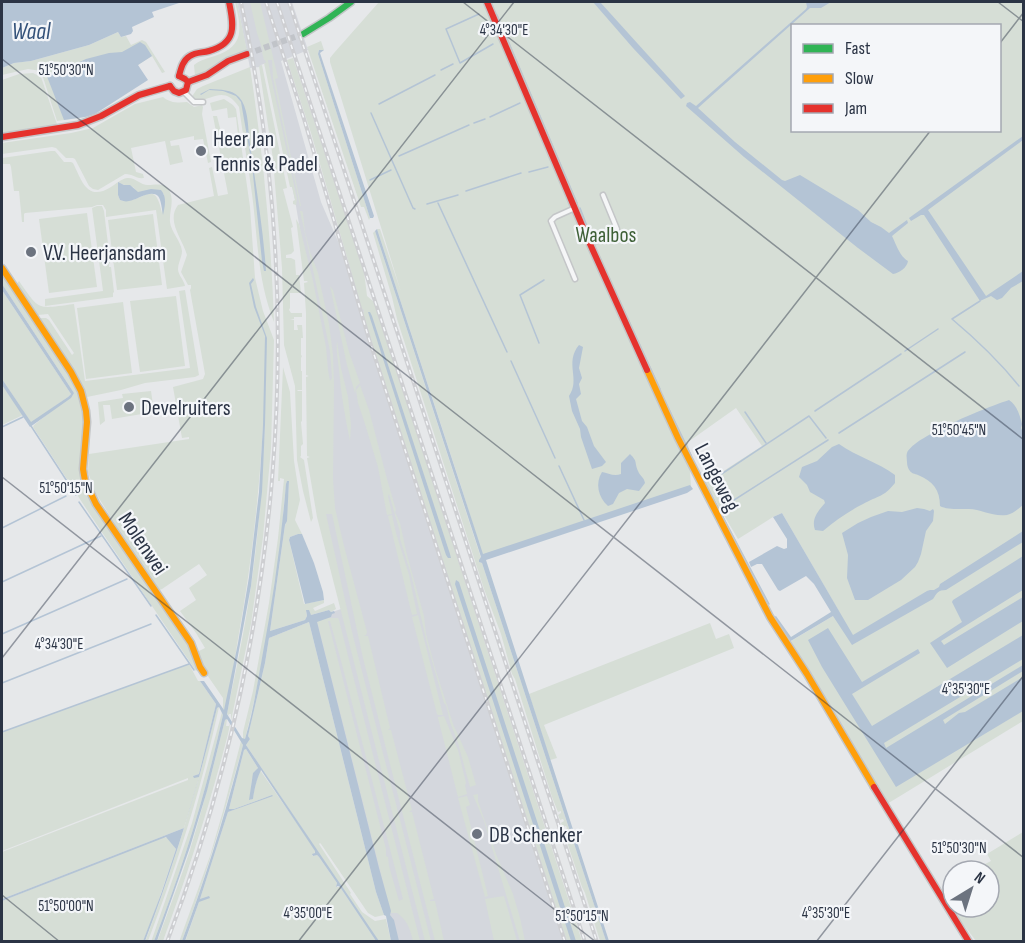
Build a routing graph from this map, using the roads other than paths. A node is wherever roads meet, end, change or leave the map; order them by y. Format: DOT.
graph roads {
  1 [pos="229,2"];
  2 [pos="351,2"];
  3 [pos="487,2"];
  4 [pos="303,34"];
  5 [pos="247,54"];
  6 [pos="179,76"];
  7 [pos="188,82"];
  8 [pos="170,86"];
  9 [pos="184,92"];
  10 [pos="204,102"];
  11 [pos="2,137"];
  12 [pos="603,195"];
  13 [pos="575,208"];
  14 [pos="590,244"];
  15 [pos="2,268"];
  16 [pos="575,279"];
  17 [pos="204,673"];
  18 [pos="969,942"];
  1 -- 6 [label="main road"];
  2 -- 4 [label="main road"];
  3 -- 13 [label="main road, Langeweg"];
  5 -- 7 [label="main road"];
  6 -- 7 [label="main road"];
  6 -- 8 [label="main road"];
  7 -- 9 [label="main road"];
  8 -- 9 [label="main road"];
  8 -- 11 [label="main road"];
  9 -- 10 [label="street"];
  12 -- 14 [label="street"];
  13 -- 14 [label="main road, Langeweg"];
  13 -- 16 [label="street"];
  14 -- 18 [label="main road, Langeweg"];
  15 -- 17 [label="main road, Molenwei"];
}
